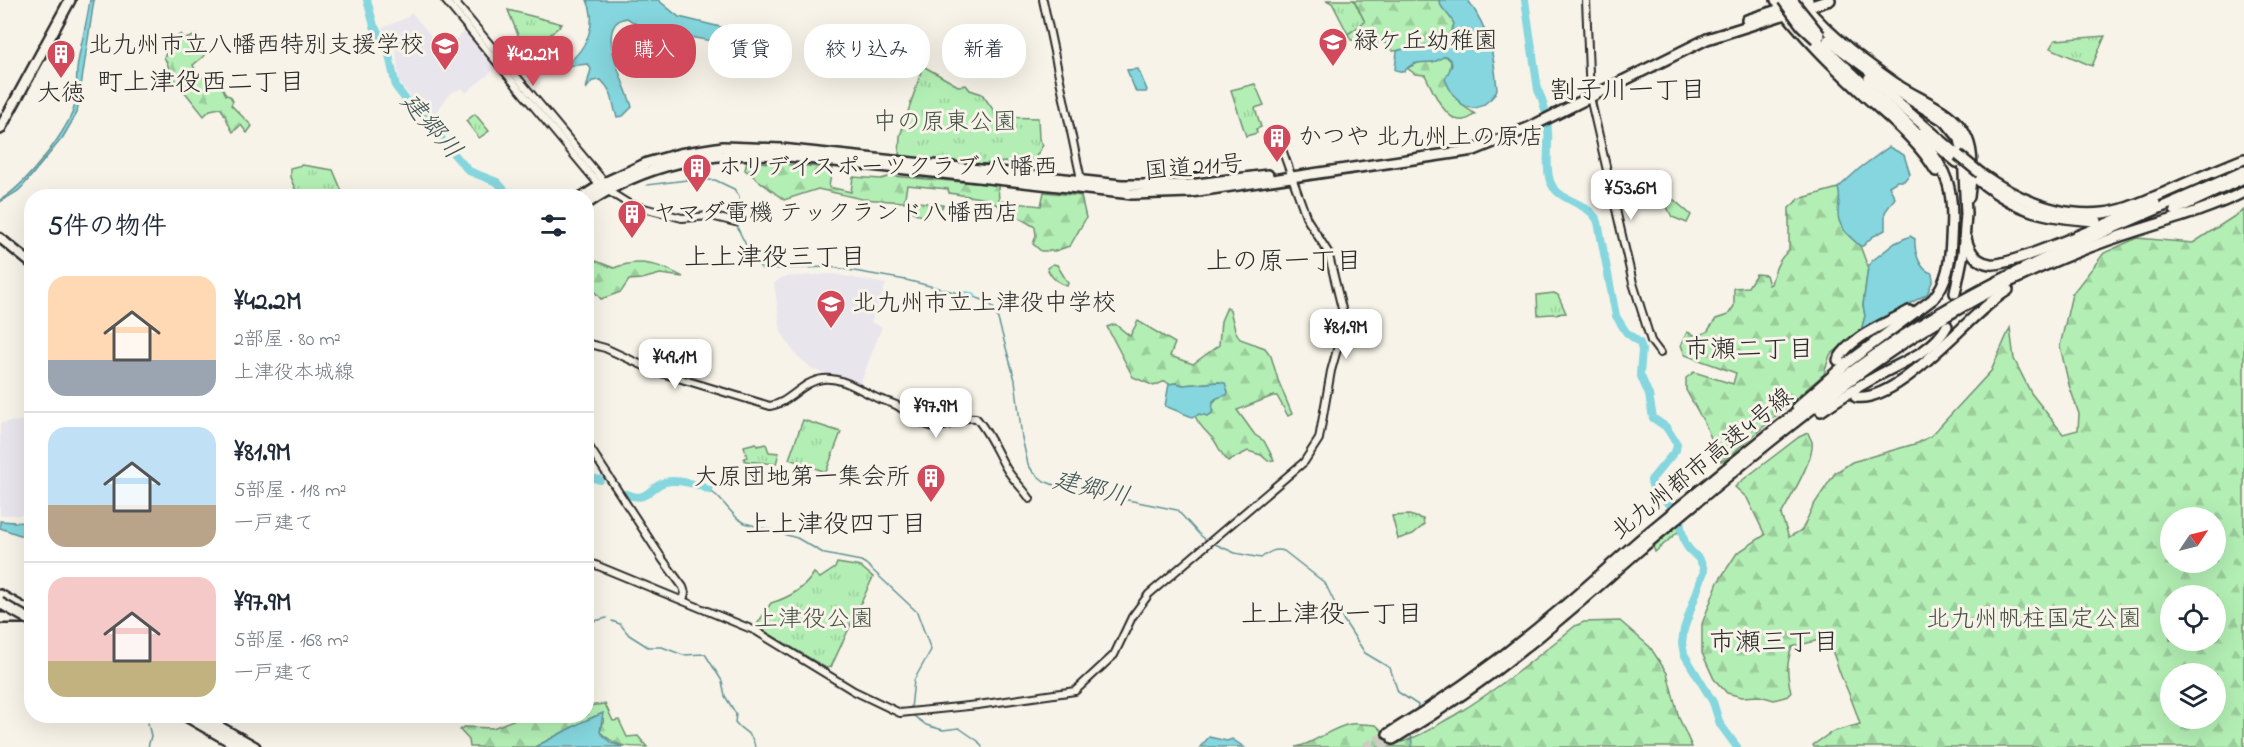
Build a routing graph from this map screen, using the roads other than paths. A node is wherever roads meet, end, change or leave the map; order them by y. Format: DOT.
graph roads {
  1 [pos="70,0"];
  2 [pos="445,0"];
  3 [pos="453,0"];
  4 [pos="1043,0"];
  5 [pos="1586,0"];
  6 [pos="1792,0"];
  7 [pos="1830,0"];
  8 [pos="1804,3"];
  9 [pos="1782,6"];
  10 [pos="1821,38"];
  11 [pos="1868,88"];
  12 [pos="1590,94"];
  13 [pos="0,129"];
  14 [pos="1279,141"];
  15 [pos="1957,159"];
  16 [pos="2244,159"];
  17 [pos="2244,170"];
  18 [pos="1290,174"];
  19 [pos="1979,176"];
  20 [pos="2244,178"];
  21 [pos="1082,185"];
  22 [pos="604,186"];
  23 [pos="594,191"];
  24 [pos="2244,192"];
  25 [pos="594,196"];
  26 [pos="2175,210"];
  27 [pos="1966,214"];
  28 [pos="1947,215"];
  29 [pos="2096,221"];
  30 [pos="735,222"];
  31 [pos="1965,236"];
  32 [pos="0,238"];
  33 [pos="2078,251"];
  34 [pos="24,258"];
  35 [pos="1946,278"];
  36 [pos="1955,293"];
  37 [pos="1947,326"];
  38 [pos="594,346"];
  39 [pos="1660,353"];
  40 [pos="1838,360"];
  41 [pos="1856,397"];
  42 [pos="1750,450"];
  43 [pos="594,454"];
  44 [pos="1740,465"];
  45 [pos="1030,499"];
  46 [pos="1643,542"];
  47 [pos="594,564"];
  48 [pos="0,595"];
  49 [pos="683,600"];
  50 [pos="0,603"];
  51 [pos="24,608"];
  52 [pos="24,616"];
  53 [pos="0,618"];
  54 [pos="24,620"];
  55 [pos="198,723"];
  56 [pos="212,723"];
  57 [pos="1391,737"];
  58 [pos="240,747"];
  59 [pos="255,747"];
  1 -- 13 [label="highway"];
  2 -- 22 [label="street"];
  3 -- 22 [label="street"];
  4 -- 21 [label="street"];
  5 -- 12 [label="street"];
  6 -- 10 [label="highway, bridge"];
  7 -- 8 [label="highway, 国道211号"];
  8 -- 9 [label="highway, 国道211号"];
  8 -- 27 [label="highway"];
  9 -- 10 [label="highway, bridge"];
  9 -- 12 [label="highway, 国道211号"];
  9 -- 28 [label="highway"];
  10 -- 11 [label="highway"];
  10 -- 15 [label="highway"];
  10 -- 27 [label="highway"];
  11 -- 15 [label="highway"];
  11 -- 35 [label="highway"];
  12 -- 18 [label="highway, 国道211号"];
  12 -- 39 [label="street"];
  14 -- 18 [label="street"];
  15 -- 19 [label="highway"];
  16 -- 19 [label="highway"];
  17 -- 31 [label="highway"];
  17 -- 42 [label="highway, 北九州都市高速4号線"];
  18 -- 21 [label="highway, 国道211号"];
  18 -- 49 [label="street"];
  19 -- 29 [label="highway"];
  20 -- 26 [label="highway"];
  21 -- 22 [label="highway, 国道211号"];
  22 -- 23 [label="highway, 国道211号"];
  22 -- 25 [label="highway, 国道211号"];
  22 -- 30 [label="street"];
  24 -- 33 [label="highway, 北九州都市高速4号線"];
  27 -- 31 [label="highway"];
  28 -- 35 [label="highway"];
  28 -- 40 [label="highway"];
  31 -- 36 [label="highway"];
  32 -- 34 [label="main road"];
  33 -- 41 [label="highway"];
  33 -- 44 [label="highway, 北九州都市高速4号線"];
  35 -- 42 [label="highway"];
  37 -- 44 [label="highway"];
  38 -- 45 [label="street"];
  42 -- 44 [label="highway, 北九州都市高速4号線"];
  43 -- 49 [label="street"];
  44 -- 46 [label="highway, 北九州都市高速4号線"];
  44 -- 46 [label="highway, 北九州都市高速4号線"];
  46 -- 57 [label="highway, 北九州都市高速4号線"];
  47 -- 49 [label="street"];
  48 -- 51 [label="highway"];
  50 -- 52 [label="highway, bridge"];
  53 -- 54 [label="highway"];
  55 -- 58 [label="highway"];
  56 -- 59 [label="highway"];
}
